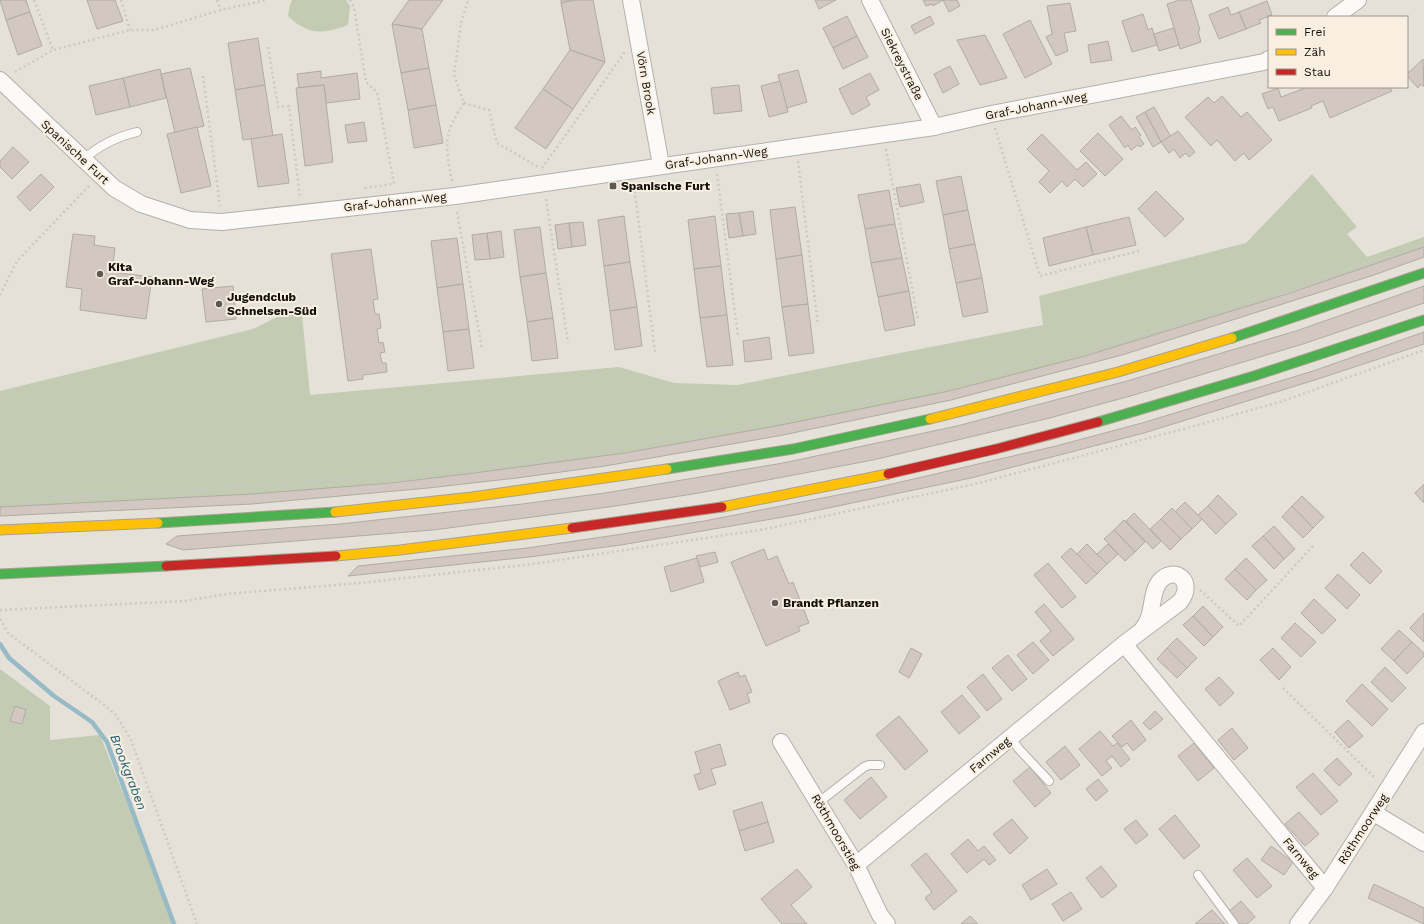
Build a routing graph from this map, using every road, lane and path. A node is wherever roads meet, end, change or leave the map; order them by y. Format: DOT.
graph roads {
  1 [pos="34,0"];
  2 [pos="121,0"];
  3 [pos="217,0"];
  4 [pos="266,0"];
  5 [pos="350,0"];
  6 [pos="468,0"];
  7 [pos="631,0"];
  8 [pos="870,0"];
  9 [pos="1358,0"];
  10 [pos="220,10"];
  11 [pos="1336,16"];
  12 [pos="130,30"];
  13 [pos="268,47"];
  14 [pos="53,50"];
  15 [pos="1268,60"];
  16 [pos="203,76"];
  17 [pos="0,80"];
  18 [pos="464,103"];
  19 [pos="991,114"];
  20 [pos="934,128"];
  21 [pos="137,132"];
  22 [pos="884,134"];
  23 [pos="796,146"];
  24 [pos="715,158"];
  25 [pos="83,160"];
  26 [pos="661,165"];
  27 [pos="541,169"];
  28 [pos="632,170"];
  29 [pos="99,175"];
  30 [pos="455,196"];
  31 [pos="368,206"];
  32 [pos="160,210"];
  33 [pos="302,212"];
  34 [pos="222,222"];
  35 [pos="1424,243"];
  36 [pos="1139,251"];
  37 [pos="1424,273"];
  38 [pos="0,295"];
  39 [pos="918,320"];
  40 [pos="1424,320"];
  41 [pos="818,325"];
  42 [pos="738,336"];
  43 [pos="482,348"];
  44 [pos="655,352"];
  45 [pos="0,484"];
  46 [pos="19,500"];
  47 [pos="0,501"];
  48 [pos="0,530"];
  49 [pos="1314,545"];
  50 [pos="0,574"];
  51 [pos="1187,586"];
  52 [pos="25,608"];
  53 [pos="0,610"];
  54 [pos="0,620"];
  55 [pos="1142,630"];
  56 [pos="1124,644"];
  57 [pos="1283,688"];
  58 [pos="1424,732"];
  59 [pos="1011,737"];
  60 [pos="780,742"];
  61 [pos="880,765"];
  62 [pos="1049,782"];
  63 [pos="1388,791"];
  64 [pos="819,802"];
  65 [pos="1374,813"];
  66 [pos="1424,843"];
  67 [pos="856,865"];
  68 [pos="1198,875"];
  69 [pos="1325,888"];
  70 [pos="197,924"];
  71 [pos="887,924"];
  72 [pos="1234,924"];
  73 [pos="1298,924"];
  1 -- 14 [label="path"];
  2 -- 12 [label="path"];
  3 -- 10 [label="path"];
  4 -- 10 [label="path"];
  5 -- 31 [label="path"];
  6 -- 18 [label="path"];
  7 -- 26 [label="street, Vörn Brook"];
  8 -- 20 [label="street, Siekreystraße"];
  9 -- 11 [label="street"];
  10 -- 12 [label="path"];
  12 -- 14 [label="path"];
  13 -- 33 [label="path"];
  14 -- 17 [label="path"];
  15 -- 19 [label="street, Graf-Johann-Weg"];
  16 -- 34 [label="path"];
  17 -- 25 [label="street, Spanische Furt"];
  18 -- 27 [label="path"];
  18 -- 30 [label="path"];
  19 -- 20 [label="street, Graf-Johann-Weg"];
  19 -- 36 [label="path"];
  20 -- 22 [label="street, Graf-Johann-Weg"];
  21 -- 25 [label="lane"];
  22 -- 23 [label="street, Graf-Johann-Weg"];
  22 -- 39 [label="path"];
  23 -- 24 [label="street, Graf-Johann-Weg"];
  23 -- 41 [label="path"];
  24 -- 26 [label="street, Graf-Johann-Weg"];
  24 -- 42 [label="path"];
  25 -- 29 [label="street, Spanische Furt"];
  26 -- 28 [label="street, Graf-Johann-Weg"];
  28 -- 30 [label="street, Graf-Johann-Weg"];
  28 -- 44 [label="path"];
  29 -- 32 [label="street, Spanische Furt"];
  29 -- 38 [label="path"];
  30 -- 31 [label="street, Graf-Johann-Weg"];
  30 -- 43 [label="path"];
  31 -- 33 [label="street, Graf-Johann-Weg"];
  32 -- 34 [label="street, Graf-Johann-Weg"];
  33 -- 34 [label="street, Graf-Johann-Weg"];
  35 -- 46 [label="path"];
  37 -- 48 [label="highway"];
  40 -- 50 [label="highway"];
  45 -- 46 [label="path"];
  46 -- 47 [label="path"];
  49 -- 51 [label="path"];
  51 -- 55 [label="street, Farnweg"];
  51 -- 55 [label="street, Farnweg"];
  52 -- 53 [label="path"];
  54 -- 70 [label="path"];
  55 -- 56 [label="street, Farnweg"];
  56 -- 59 [label="street, Farnweg"];
  56 -- 69 [label="street, Farnweg"];
  57 -- 63 [label="path"];
  58 -- 63 [label="street, Röthmoorweg"];
  59 -- 62 [label="lane"];
  59 -- 67 [label="street, Farnweg"];
  60 -- 64 [label="street, Röthmoorstieg"];
  61 -- 64 [label="lane"];
  63 -- 65 [label="street, Röthmoorweg"];
  64 -- 67 [label="street, Röthmoorstieg"];
  65 -- 66 [label="street"];
  65 -- 69 [label="street, Röthmoorweg"];
  67 -- 71 [label="street, Röthmoorstieg"];
  68 -- 72 [label="lane"];
  69 -- 73 [label="street, Röthmoorweg"];
}
